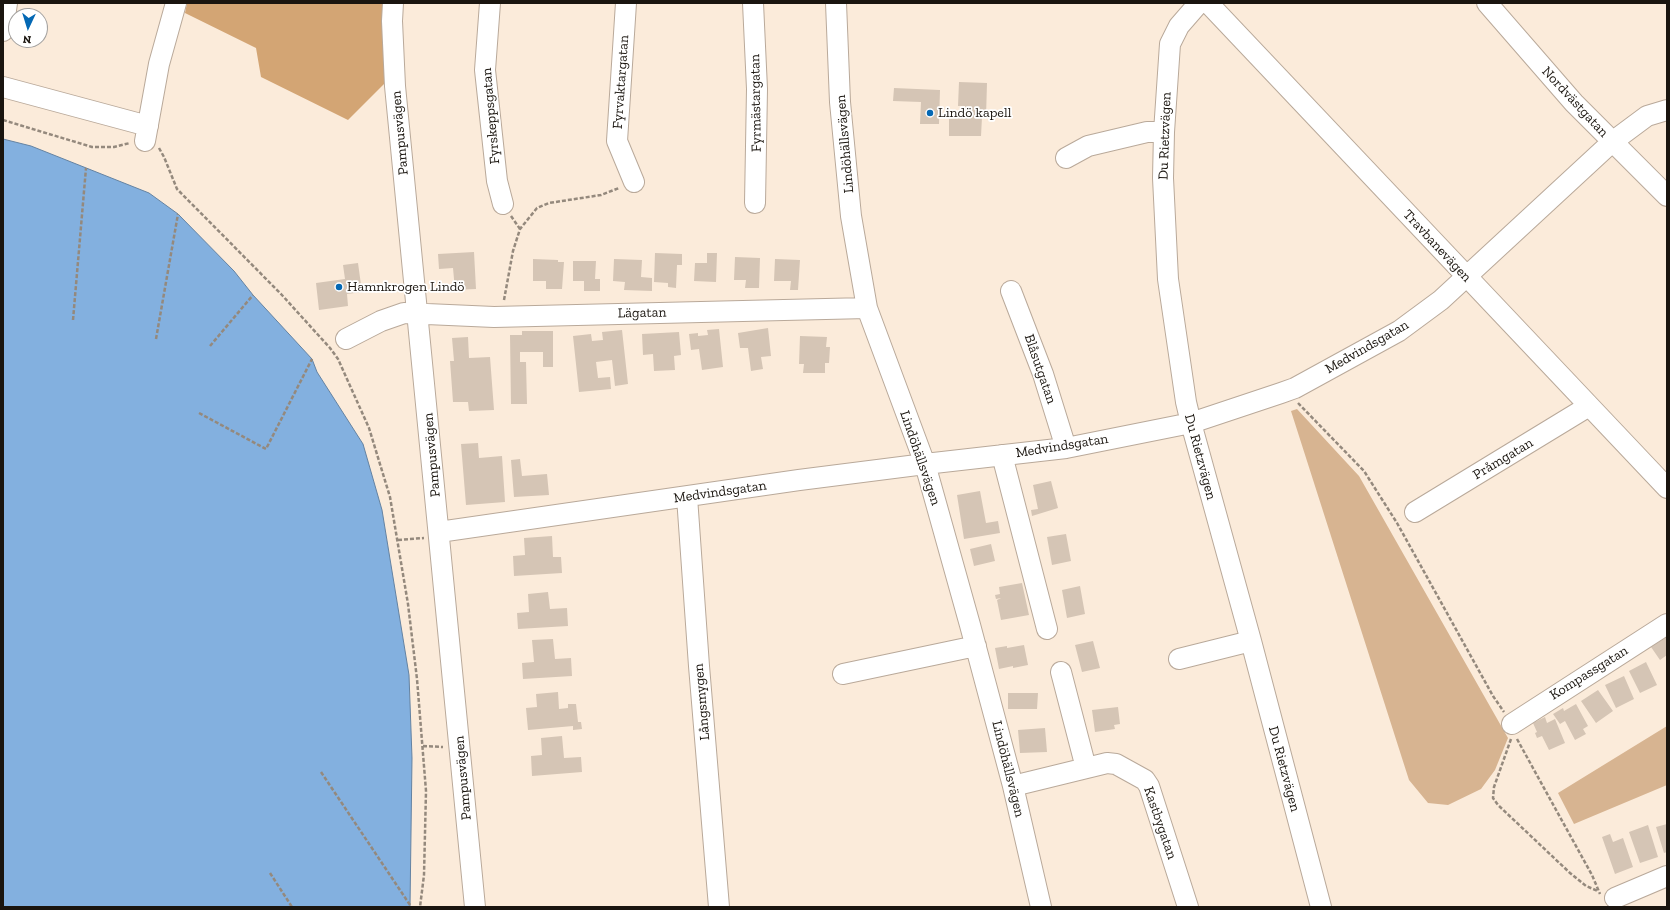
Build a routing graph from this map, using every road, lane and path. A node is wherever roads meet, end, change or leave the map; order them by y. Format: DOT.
graph roads {
  1 [pos="7,3"];
  2 [pos="176,3"];
  3 [pos="393,3"];
  4 [pos="490,3"];
  5 [pos="626,3"];
  6 [pos="753,3"];
  7 [pos="836,3"];
  8 [pos="1199,3"];
  9 [pos="1208,3"];
  10 [pos="1486,3"];
  11 [pos="3,31"];
  12 [pos="3,87"];
  13 [pos="1667,110"];
  14 [pos="3,120"];
  15 [pos="1164,132"];
  16 [pos="147,133"];
  17 [pos="1612,142"];
  18 [pos="1066,158"];
  19 [pos="86,168"];
  20 [pos="634,182"];
  21 [pos="1667,196"];
  22 [pos="756,203"];
  23 [pos="503,204"];
  24 [pos="178,214"];
  25 [pos="1467,277"];
  26 [pos="1011,291"];
  27 [pos="253,295"];
  28 [pos="867,308"];
  29 [pos="418,314"];
  30 [pos="501,316"];
  31 [pos="73,320"];
  32 [pos="156,339"];
  33 [pos="346,339"];
  34 [pos="210,346"];
  35 [pos="312,359"];
  36 [pos="1286,392"];
  37 [pos="1589,406"];
  38 [pos="199,413"];
  39 [pos="1191,423"];
  40 [pos="1066,448"];
  41 [pos="1002,455"];
  42 [pos="925,464"];
  43 [pos="1667,488"];
  44 [pos="687,496"];
  45 [pos="1416,512"];
  46 [pos="439,532"];
  47 [pos="398,540"];
  48 [pos="1667,624"];
  49 [pos="1047,629"];
  50 [pos="1251,642"];
  51 [pos="976,646"];
  52 [pos="1179,659"];
  53 [pos="1061,672"];
  54 [pos="843,674"];
  55 [pos="1512,724"];
  56 [pos="1086,768"];
  57 [pos="321,772"];
  58 [pos="1013,786"];
  59 [pos="270,873"];
  60 [pos="1667,876"];
  61 [pos="1605,896"];
  62 [pos="410,905"];
  63 [pos="292,907"];
  64 [pos="420,907"];
  65 [pos="475,907"];
  66 [pos="719,907"];
  67 [pos="1041,907"];
  68 [pos="1188,907"];
  69 [pos="1321,907"];
  1 -- 11 [label="street"];
  2 -- 16 [label="street"];
  3 -- 29 [label="street, Pampusvägen"];
  4 -- 23 [label="street, Fyrskeppsgatan"];
  5 -- 20 [label="street, Fyrvaktargatan"];
  6 -- 22 [label="street, Fyrmästargatan"];
  7 -- 28 [label="street, Lindöhällsvägen"];
  8 -- 15 [label="street, Du Rietzvägen"];
  9 -- 25 [label="street, Travbanevägen"];
  10 -- 17 [label="street, Nordvästgatan"];
  12 -- 16 [label="street"];
  13 -- 17 [label="street, Medvindsgatan"];
  14 -- 16 [label="path"];
  15 -- 18 [label="street"];
  15 -- 39 [label="street, Du Rietzvägen"];
  16 -- 47 [label="path"];
  17 -- 21 [label="street, Nordvästgatan"];
  17 -- 25 [label="street, Medvindsgatan"];
  19 -- 31 [label="path"];
  20 -- 30 [label="path"];
  24 -- 32 [label="path"];
  25 -- 36 [label="street, Medvindsgatan"];
  25 -- 37 [label="street, Travbanevägen"];
  26 -- 40 [label="street, Blåsutgatan"];
  27 -- 34 [label="path"];
  28 -- 30 [label="street, Lägatan"];
  28 -- 42 [label="street, Lindöhällsvägen"];
  29 -- 30 [label="street, Lägatan"];
  29 -- 33 [label="street, Lägatan"];
  29 -- 46 [label="street, Pampusvägen"];
  35 -- 38 [label="path"];
  36 -- 39 [label="street, Medvindsgatan"];
  36 -- 55 [label="path"];
  37 -- 43 [label="street, Travbanevägen"];
  37 -- 45 [label="street, Pråmgatan"];
  39 -- 40 [label="street, Medvindsgatan"];
  39 -- 50 [label="street, Du Rietzvägen"];
  40 -- 41 [label="street, Medvindsgatan"];
  41 -- 42 [label="street, Medvindsgatan"];
  41 -- 49 [label="street, Medvindsgatan"];
  42 -- 44 [label="street, Medvindsgatan"];
  42 -- 51 [label="street, Lindöhällsvägen"];
  44 -- 46 [label="street, Medvindsgatan"];
  44 -- 66 [label="street, Långsmygen"];
  46 -- 47 [label="path"];
  46 -- 65 [label="street, Pampusvägen"];
  47 -- 64 [label="path"];
  48 -- 55 [label="street, Kompassgatan"];
  50 -- 52 [label="street"];
  50 -- 69 [label="street, Du Rietzvägen"];
  51 -- 54 [label="street"];
  51 -- 58 [label="street, Lindöhällsvägen"];
  53 -- 56 [label="street"];
  56 -- 58 [label="street, Kastbygatan"];
  56 -- 68 [label="street, Kastbygatan"];
  57 -- 62 [label="path"];
  58 -- 67 [label="street, Lindöhällsvägen"];
  59 -- 63 [label="path"];
  60 -- 61 [label="street"];
  61 -- 61 [label="path"];
}
